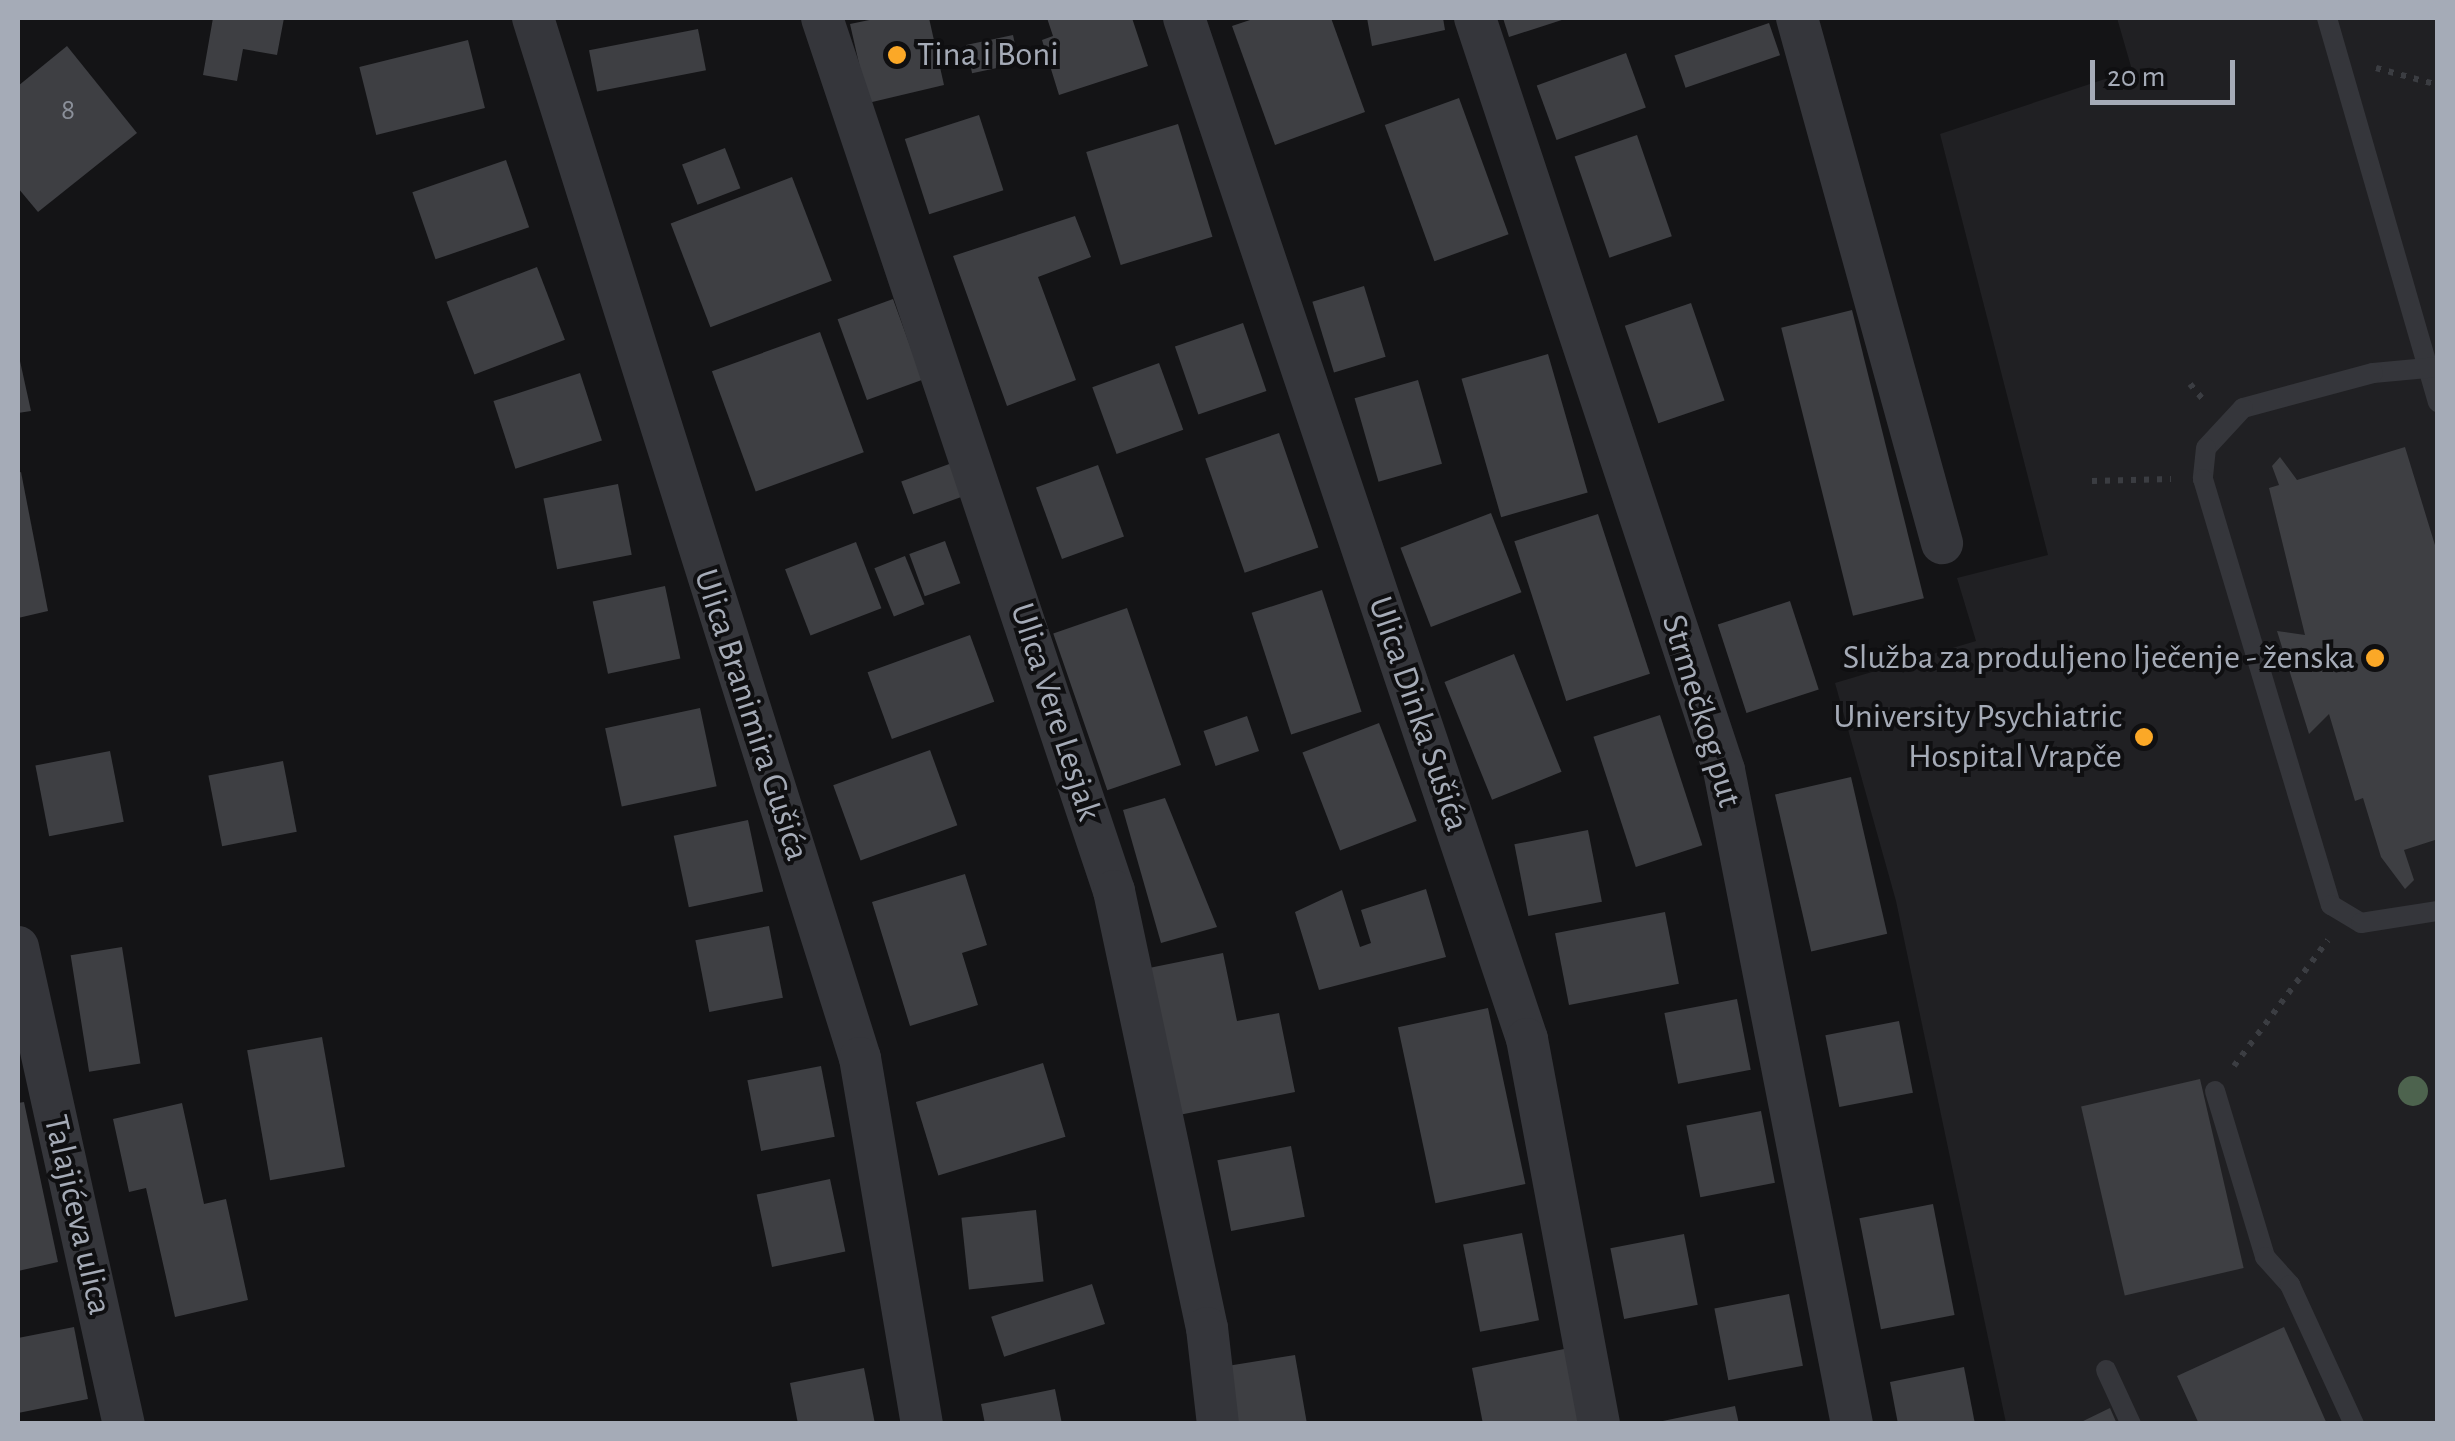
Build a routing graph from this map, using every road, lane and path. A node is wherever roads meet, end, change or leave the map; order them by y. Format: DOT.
graph roads {
  1 [pos="533,18"];
  2 [pos="822,18"];
  3 [pos="1184,18"];
  4 [pos="1474,18"];
  5 [pos="1798,18"];
  6 [pos="2327,18"];
  7 [pos="2338,58"];
  8 [pos="2438,85"];
  9 [pos="2432,368"];
  10 [pos="2438,402"];
  11 [pos="2203,479"];
  12 [pos="2092,481"];
  13 [pos="1942,543"];
  14 [pos="2438,911"];
  15 [pos="2344,918"];
  16 [pos="18,947"];
  17 [pos="2215,1091"];
  18 [pos="2106,1370"];
  19 [pos="124,1424"];
  20 [pos="922,1424"];
  21 [pos="1218,1424"];
  22 [pos="1598,1424"];
  23 [pos="1852,1424"];
  24 [pos="2131,1424"];
  25 [pos="2354,1424"];
  1 -- 20 [label="street, Ulica Branimira Gušića"];
  2 -- 21 [label="street, Ulica Vere Lesjak"];
  3 -- 22 [label="street, Ulica Dinka Sušića"];
  4 -- 23 [label="street, Strmečkog put"];
  5 -- 13 [label="street"];
  6 -- 7 [label="lane"];
  7 -- 8 [label="path"];
  7 -- 9 [label="lane"];
  9 -- 10 [label="lane"];
  9 -- 11 [label="lane"];
  11 -- 12 [label="path"];
  11 -- 15 [label="lane"];
  14 -- 15 [label="lane"];
  15 -- 17 [label="path"];
  16 -- 19 [label="street, Talajićeva ulica"];
  17 -- 25 [label="lane"];
  18 -- 24 [label="lane"];
}
